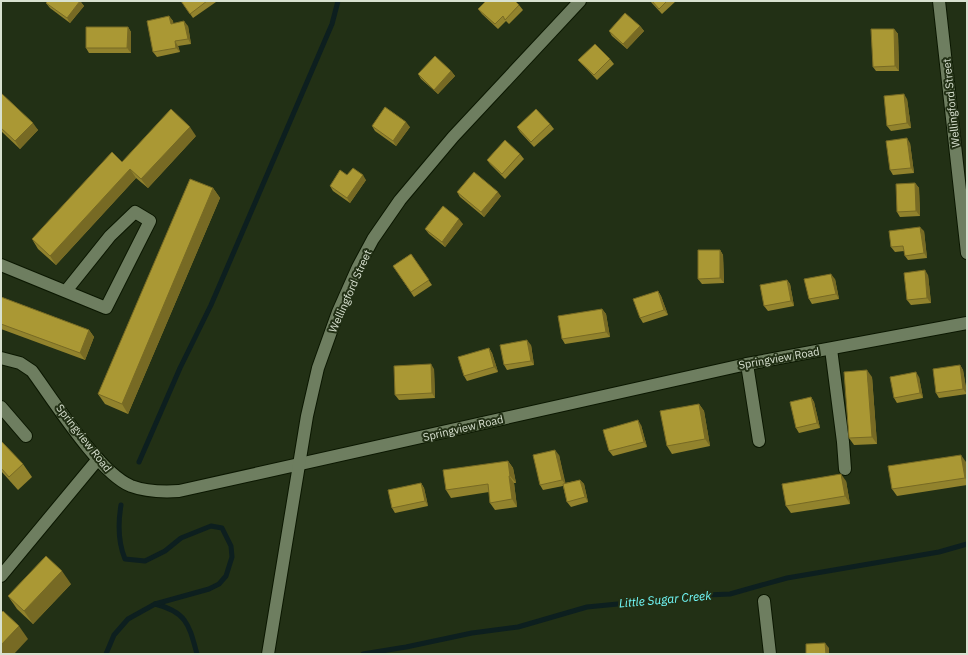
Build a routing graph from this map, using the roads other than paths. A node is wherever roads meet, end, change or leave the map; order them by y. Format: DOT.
graph roads {
  1 [pos="580,1"];
  2 [pos="939,1"];
  3 [pos="967,253"];
  4 [pos="1,265"];
  5 [pos="66,291"];
  6 [pos="967,323"];
  7 [pos="831,349"];
  8 [pos="7,359"];
  9 [pos="747,364"];
  10 [pos="1,406"];
  11 [pos="26,436"];
  12 [pos="759,441"];
  13 [pos="98,459"];
  14 [pos="299,464"];
  15 [pos="844,469"];
  16 [pos="1,576"];
  17 [pos="764,601"];
  18 [pos="268,654"];
  19 [pos="770,654"];
  1 -- 14 [label="street, Wellingford Street"];
  2 -- 3 [label="street, Wellingford Street"];
  4 -- 5 [label="street"];
  5 -- 5 [label="street"];
  6 -- 7 [label="street, Springview Road"];
  7 -- 9 [label="street, Springview Road"];
  7 -- 15 [label="street"];
  8 -- 13 [label="street, Springview Road"];
  9 -- 12 [label="street"];
  9 -- 14 [label="street, Springview Road"];
  10 -- 11 [label="street"];
  13 -- 14 [label="street, Springview Road"];
  13 -- 16 [label="street"];
  14 -- 18 [label="street, Wellingford Street"];
  17 -- 19 [label="street"];
}
